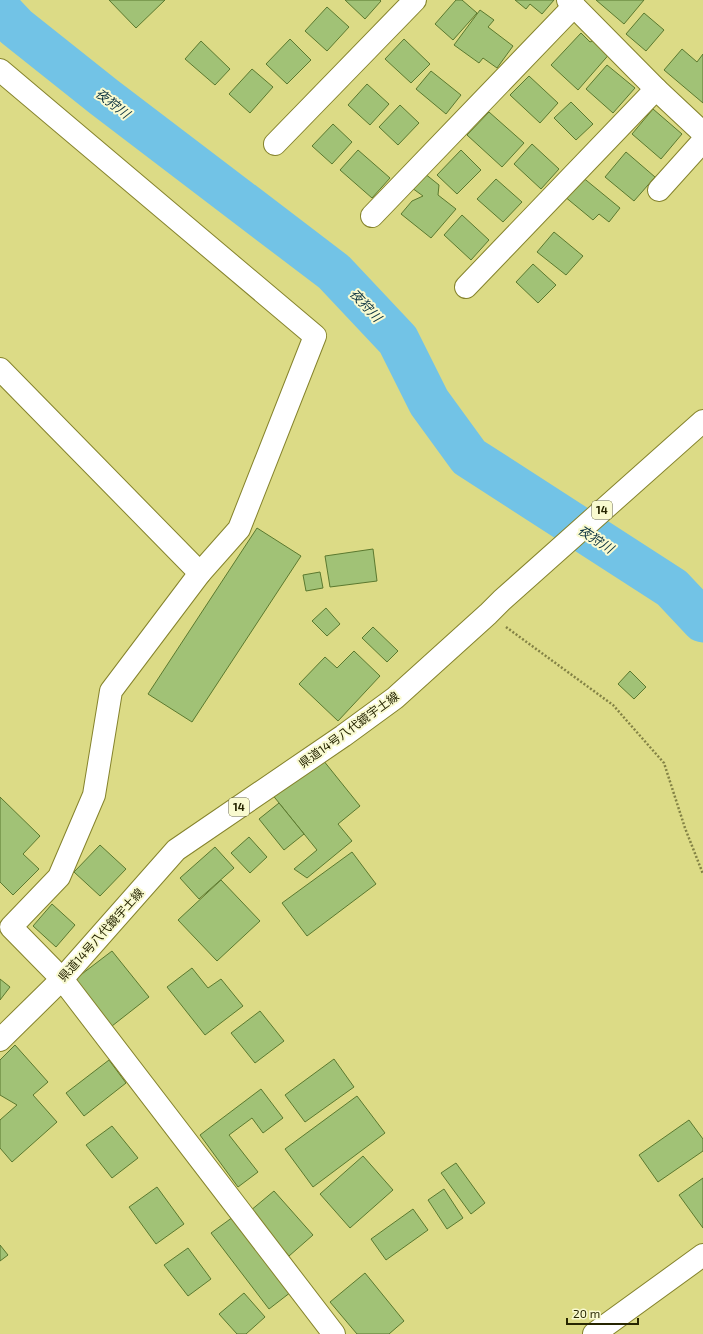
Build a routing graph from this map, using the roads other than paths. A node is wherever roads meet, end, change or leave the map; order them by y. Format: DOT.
graph roads {
  1 [pos="415,0"];
  2 [pos="571,3"];
  3 [pos="0,70"];
  4 [pos="656,89"];
  5 [pos="703,133"];
  6 [pos="703,142"];
  7 [pos="275,144"];
  8 [pos="659,190"];
  9 [pos="372,216"];
  10 [pos="466,287"];
  11 [pos="0,369"];
  12 [pos="703,421"];
  13 [pos="200,573"];
  14 [pos="6,921"];
  15 [pos="62,979"];
  16 [pos="0,1040"];
  17 [pos="703,1255"];
  18 [pos="334,1334"];
  19 [pos="594,1334"];
  1 -- 7 [label="street"];
  2 -- 4 [label="street"];
  2 -- 9 [label="street"];
  3 -- 13 [label="street"];
  4 -- 5 [label="street"];
  4 -- 10 [label="street"];
  6 -- 8 [label="street"];
  11 -- 13 [label="street"];
  12 -- 15 [label="street, 県道14号八代鏡宇土線 / 14"];
  13 -- 14 [label="street"];
  14 -- 15 [label="street"];
  15 -- 16 [label="street, 県道14号八代鏡宇土線 / 14"];
  15 -- 18 [label="street"];
  17 -- 19 [label="street"];
}
